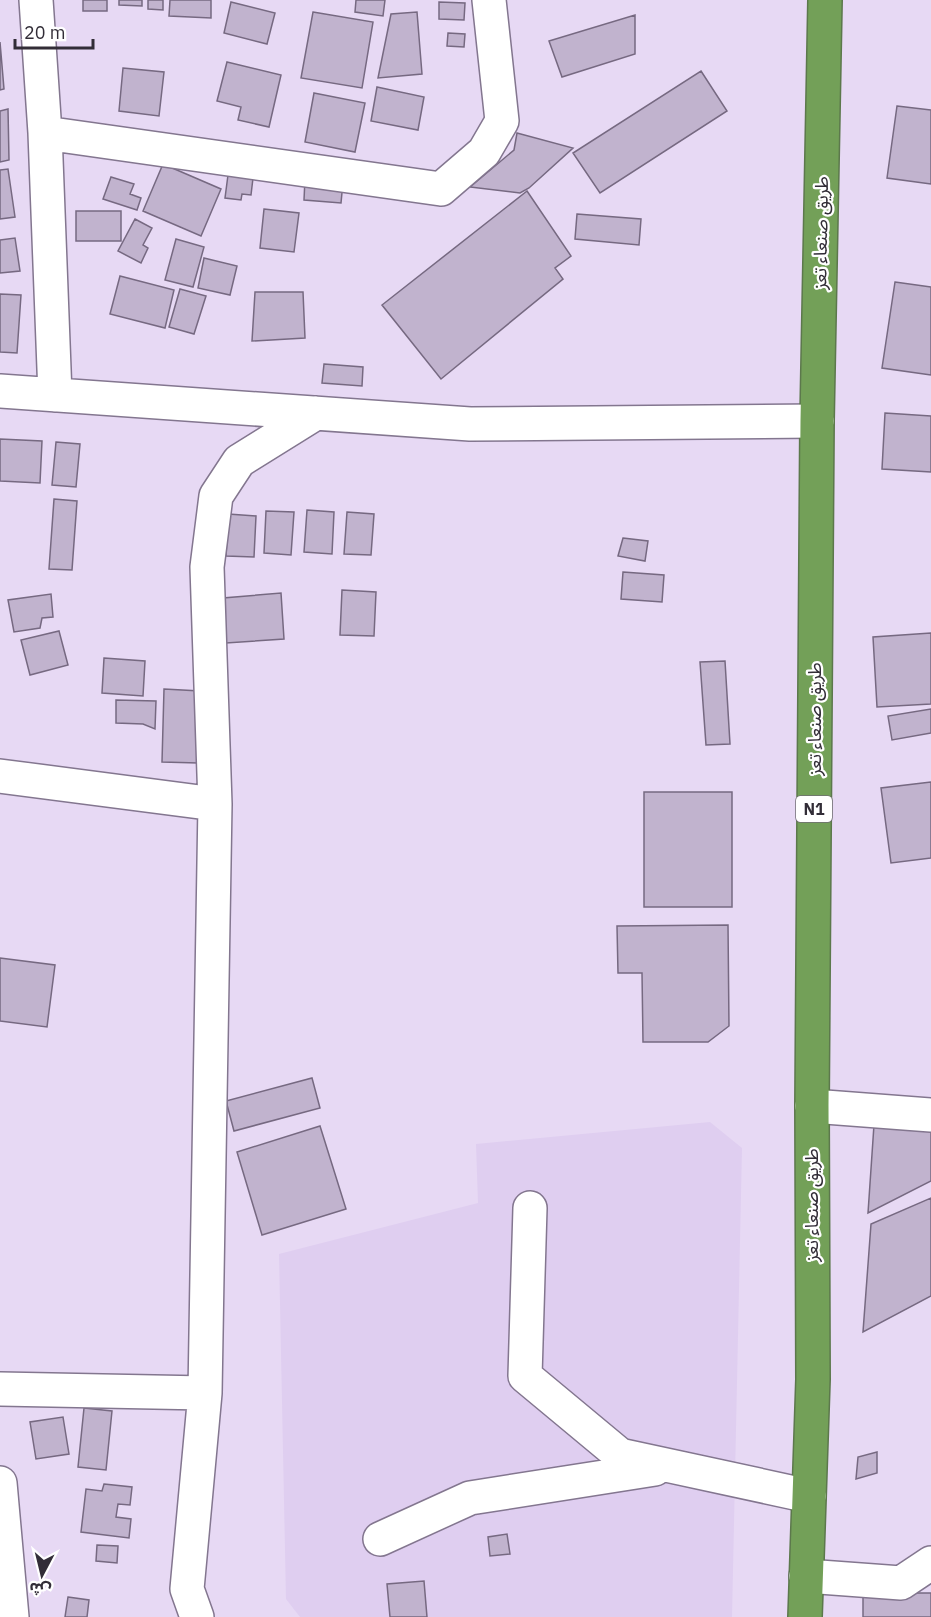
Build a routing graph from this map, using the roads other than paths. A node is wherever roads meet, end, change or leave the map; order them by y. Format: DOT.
graph roads {
  1 [pos="36,0"];
  2 [pos="489,0"];
  3 [pos="825,0"];
  4 [pos="45,133"];
  5 [pos="0,391"];
  6 [pos="55,395"];
  7 [pos="316,413"];
  8 [pos="817,421"];
  9 [pos="0,776"];
  10 [pos="215,804"];
  11 [pos="812,1106"];
  12 [pos="931,1115"];
  13 [pos="530,1208"];
  14 [pos="0,1389"];
  15 [pos="205,1393"];
  16 [pos="674,1466"];
  17 [pos="0,1483"];
  18 [pos="810,1496"];
  19 [pos="380,1539"];
  20 [pos="931,1563"];
  21 [pos="806,1576"];
  22 [pos="12,1617"];
  23 [pos="197,1617"];
  24 [pos="805,1617"];
  1 -- 4 [label="street"];
  2 -- 4 [label="street"];
  3 -- 8 [label="highway, طريق صنعاء تعز / N1"];
  4 -- 6 [label="street"];
  5 -- 6 [label="street"];
  6 -- 7 [label="street"];
  7 -- 8 [label="street"];
  7 -- 10 [label="street"];
  8 -- 11 [label="highway, طريق صنعاء تعز / N1"];
  9 -- 10 [label="street"];
  10 -- 15 [label="street"];
  11 -- 12 [label="street"];
  11 -- 18 [label="highway, طريق صنعاء تعز / N1"];
  13 -- 16 [label="street"];
  14 -- 15 [label="street"];
  15 -- 23 [label="street"];
  16 -- 18 [label="street"];
  16 -- 19 [label="street"];
  17 -- 22 [label="street"];
  18 -- 21 [label="highway, طريق صنعاء تعز / N1"];
  20 -- 21 [label="street"];
  21 -- 24 [label="highway, طريق صنعاء تعز / N1"];
}
